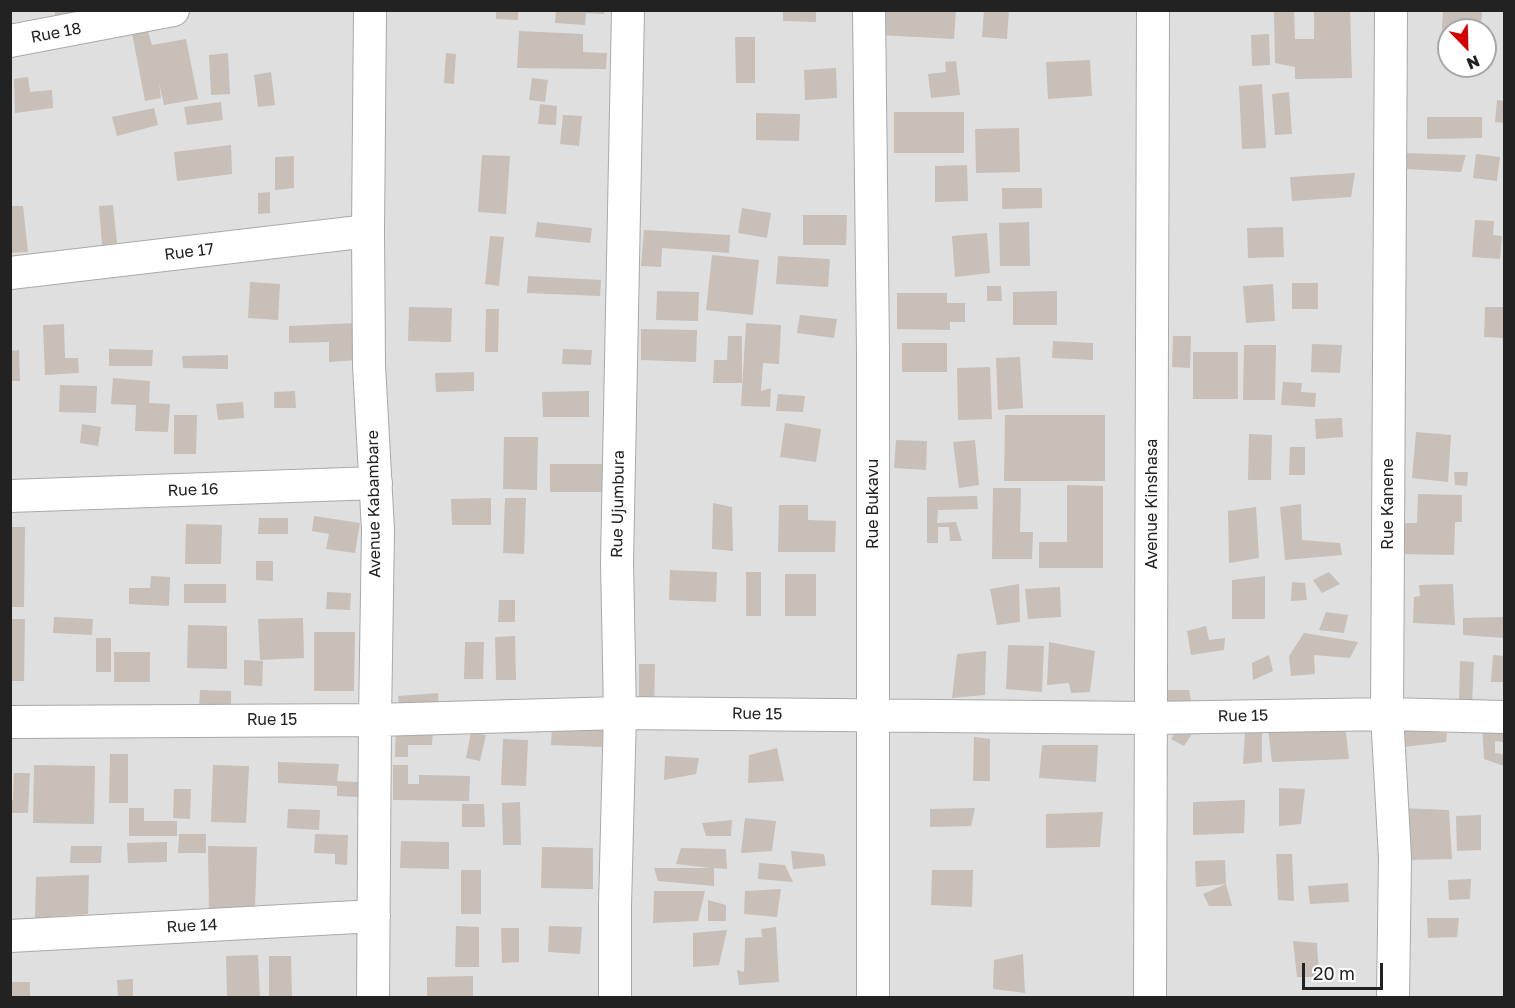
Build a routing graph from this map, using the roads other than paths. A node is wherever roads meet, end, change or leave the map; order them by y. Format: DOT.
graph roads {
  1 [pos="173,10"];
  2 [pos="370,10"];
  3 [pos="628,10"];
  4 [pos="869,10"];
  5 [pos="1153,10"];
  6 [pos="1391,10"];
  7 [pos="10,41"];
  8 [pos="368,231"];
  9 [pos="10,273"];
  10 [pos="376,483"];
  11 [pos="10,496"];
  12 [pos="620,712"];
  13 [pos="1387,714"];
  14 [pos="874,716"];
  15 [pos="1504,717"];
  16 [pos="1151,718"];
  17 [pos="375,720"];
  18 [pos="10,722"];
  19 [pos="374,916"];
  20 [pos="10,936"];
  21 [pos="373,998"];
  22 [pos="615,998"];
  23 [pos="873,998"];
  24 [pos="1150,998"];
  25 [pos="1393,998"];
  1 -- 7 [label="street, Rue 18"];
  2 -- 8 [label="street, Avenue Kabambare"];
  3 -- 12 [label="street, Rue Ujumbura"];
  4 -- 14 [label="street, Rue Bukavu"];
  5 -- 16 [label="street, Avenue Kinshasa"];
  6 -- 13 [label="street, Rue Kanene"];
  8 -- 9 [label="street, Rue 17"];
  8 -- 10 [label="street, Avenue Kabambare"];
  10 -- 11 [label="street, Rue 16"];
  10 -- 17 [label="street, Avenue Kabambare"];
  12 -- 14 [label="street, Rue 15"];
  12 -- 17 [label="street, Rue 15"];
  12 -- 22 [label="street, Rue Ujumbura"];
  13 -- 15 [label="street, Rue 15"];
  13 -- 16 [label="street, Rue 15"];
  13 -- 25 [label="street, Rue Kanene"];
  14 -- 16 [label="street, Rue 15"];
  14 -- 23 [label="street, Rue Bukavu"];
  16 -- 24 [label="street, Avenue Kinshasa"];
  17 -- 18 [label="street, Rue 15"];
  17 -- 19 [label="street, Avenue Kabambare"];
  19 -- 20 [label="street, Rue 14"];
  19 -- 21 [label="street, Avenue Kabambare"];
}
